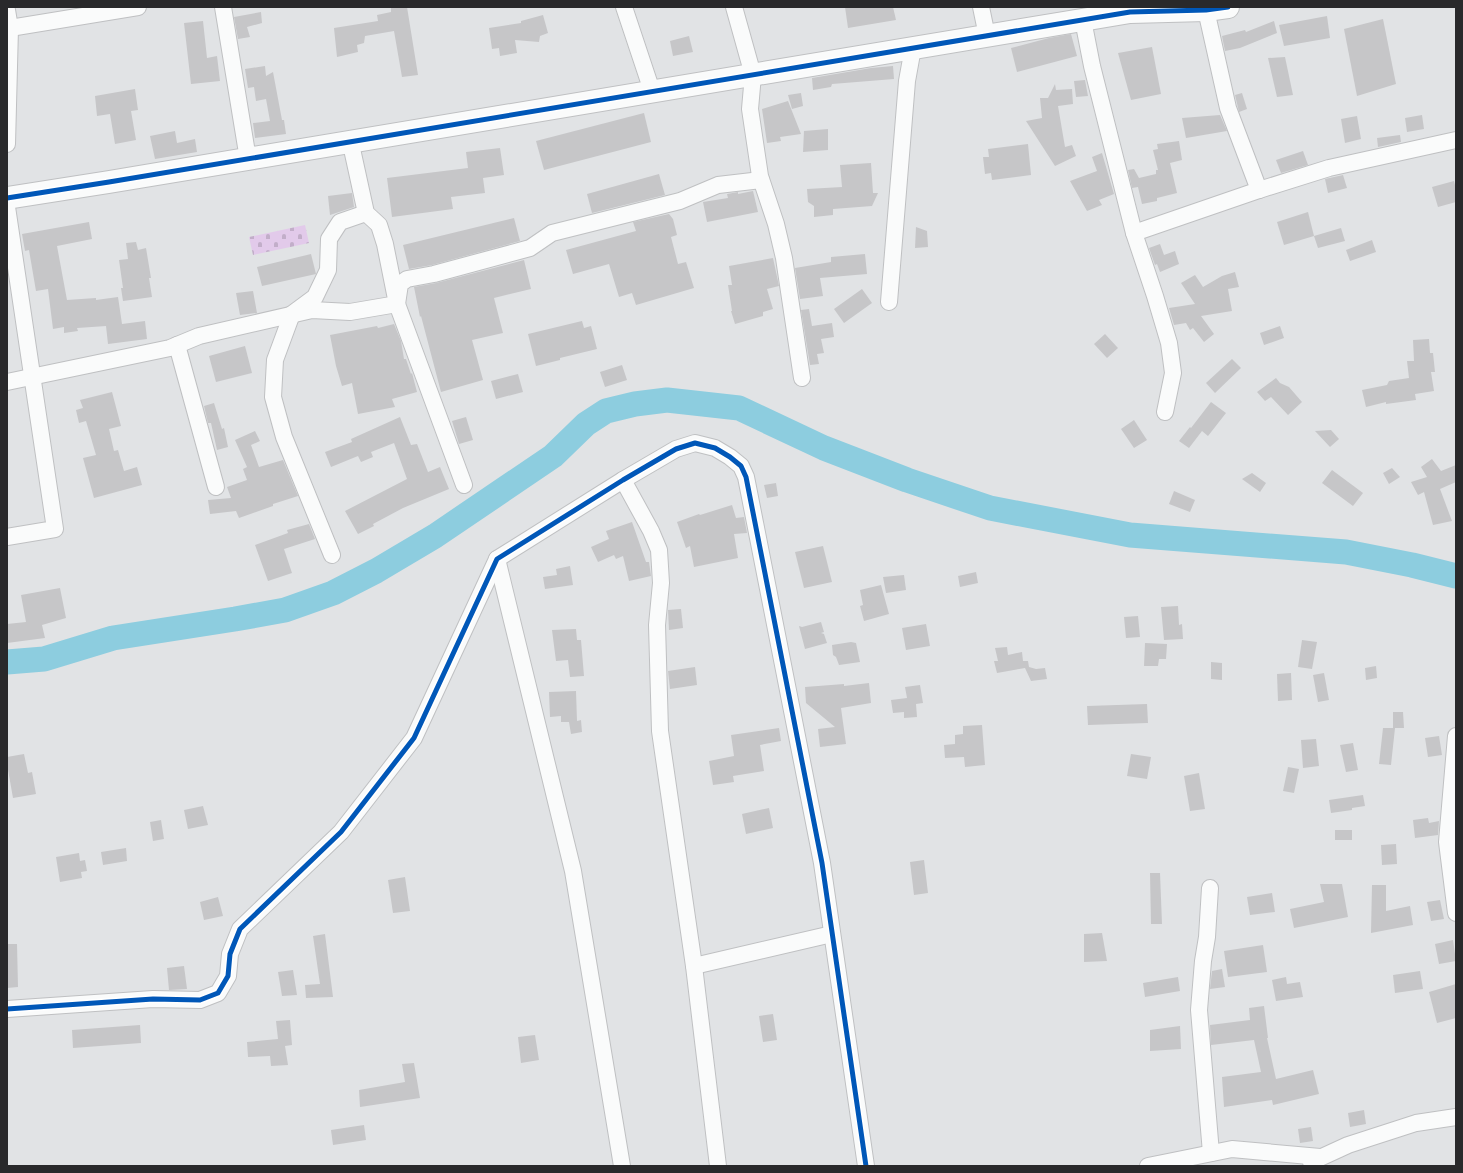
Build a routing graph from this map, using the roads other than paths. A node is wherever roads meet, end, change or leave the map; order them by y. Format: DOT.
graph roads {
  1 [pos="138,7"];
  2 [pos="223,7"];
  3 [pos="624,7"];
  4 [pos="734,7"];
  5 [pos="981,7"];
  6 [pos="1228,7"];
  7 [pos="7,10"];
  8 [pos="1129,10"];
  9 [pos="1206,10"];
  10 [pos="1083,20"];
  11 [pos="10,28"];
  12 [pos="987,36"];
  13 [pos="913,48"];
  14 [pos="753,75"];
  15 [pos="652,91"];
  16 [pos="1456,140"];
  17 [pos="7,144"];
  18 [pos="352,149"];
  19 [pos="248,159"];
  20 [pos="761,180"];
  21 [pos="1259,190"];
  22 [pos="7,198"];
  23 [pos="7,207"];
  24 [pos="366,212"];
  25 [pos="1134,233"];
  26 [pos="889,302"];
  27 [pos="397,304"];
  28 [pos="292,314"];
  29 [pos="177,345"];
  30 [pos="33,377"];
  31 [pos="802,378"];
  32 [pos="7,382"];
  33 [pos="1165,412"];
  34 [pos="623,480"];
  35 [pos="464,485"];
  36 [pos="216,486"];
  37 [pos="7,537"];
  38 [pos="332,555"];
  39 [pos="497,559"];
  40 [pos="1456,736"];
  41 [pos="1210,888"];
  42 [pos="1456,913"];
  43 [pos="832,934"];
  44 [pos="694,966"];
  45 [pos="7,1009"];
  46 [pos="1456,1117"];
  47 [pos="1211,1153"];
  48 [pos="1320,1157"];
  49 [pos="622,1166"];
  50 [pos="718,1166"];
  51 [pos="866,1166"];
  52 [pos="1148,1166"];
  53 [pos="1305,1166"];
  1 -- 11 [label="street"];
  2 -- 19 [label="street"];
  3 -- 15 [label="street"];
  4 -- 14 [label="street"];
  5 -- 12 [label="street"];
  6 -- 9 [label="street"];
  7 -- 11 [label="street"];
  8 -- 9 [label="street"];
  8 -- 10 [label="street"];
  9 -- 21 [label="street"];
  10 -- 12 [label="street"];
  10 -- 25 [label="street"];
  11 -- 17 [label="street"];
  12 -- 13 [label="street"];
  13 -- 14 [label="street"];
  13 -- 26 [label="street"];
  14 -- 15 [label="street"];
  14 -- 20 [label="street"];
  15 -- 19 [label="street"];
  16 -- 21 [label="street"];
  18 -- 24 [label="street"];
  19 -- 22 [label="street"];
  20 -- 27 [label="street"];
  20 -- 31 [label="street"];
  21 -- 25 [label="street"];
  23 -- 30 [label="street"];
  24 -- 27 [label="street"];
  24 -- 28 [label="street"];
  25 -- 33 [label="street"];
  27 -- 28 [label="street"];
  27 -- 35 [label="street"];
  28 -- 29 [label="street"];
  28 -- 38 [label="street"];
  29 -- 30 [label="street"];
  29 -- 36 [label="street"];
  30 -- 32 [label="street"];
  30 -- 37 [label="street"];
  34 -- 39 [label="street"];
  34 -- 43 [label="street"];
  34 -- 44 [label="street"];
  39 -- 45 [label="street"];
  39 -- 49 [label="street"];
  40 -- 42 [label="street"];
  41 -- 47 [label="street"];
  43 -- 44 [label="street"];
  43 -- 51 [label="street"];
  44 -- 50 [label="street"];
  46 -- 48 [label="street"];
  47 -- 48 [label="street"];
  47 -- 52 [label="street"];
  48 -- 53 [label="street"];
}
